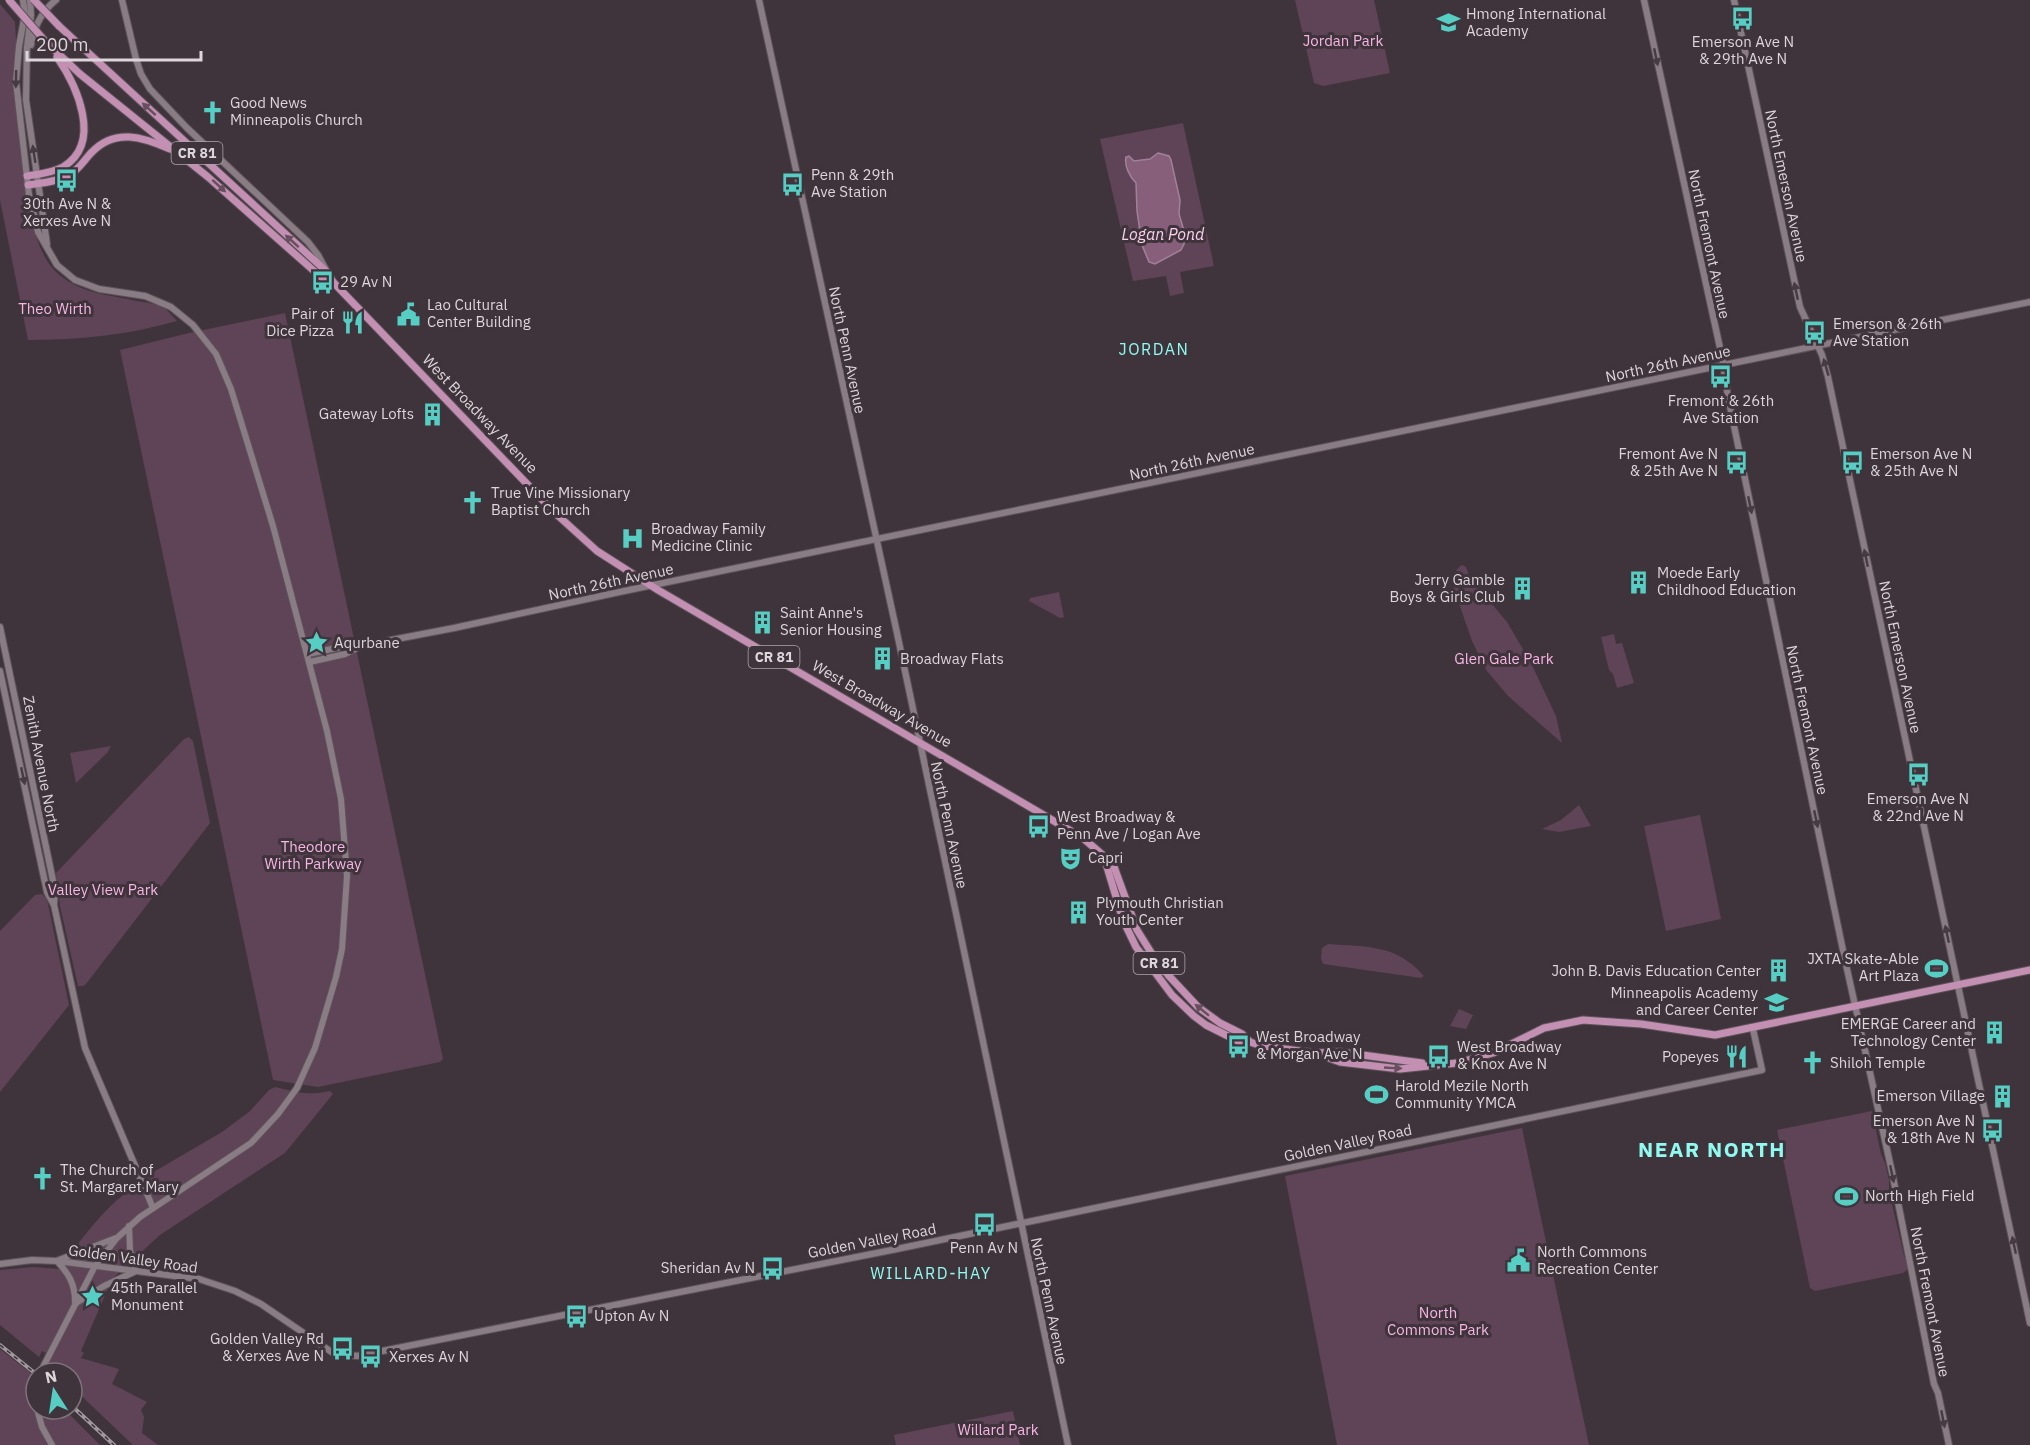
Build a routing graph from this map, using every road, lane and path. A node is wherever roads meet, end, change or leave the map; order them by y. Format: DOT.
graph roads {
  1 [pos="9,0"];
  2 [pos="23,0"];
  3 [pos="32,0"];
  4 [pos="56,0"];
  5 [pos="122,0"];
  6 [pos="759,0"];
  7 [pos="1644,0"];
  8 [pos="1734,0"];
  9 [pos="51,48"];
  10 [pos="28,57"];
  11 [pos="181,154"];
  12 [pos="37,174"];
  13 [pos="27,176"];
  14 [pos="37,183"];
  15 [pos="28,185"];
  16 [pos="49,253"];
  17 [pos="327,272"];
  18 [pos="333,282"];
  19 [pos="2030,302"];
  20 [pos="1817,345"];
  21 [pos="1723,365"];
  22 [pos="875,540"];
  23 [pos="652,585"];
  24 [pos="0,630"];
  25 [pos="360,646"];
  26 [pos="308,654"];
  27 [pos="310,662"];
  28 [pos="0,671"];
  29 [pos="919,741"];
  30 [pos="54,905"];
  31 [pos="2030,970"];
  32 [pos="1958,985"];
  33 [pos="1857,1006"];
  34 [pos="1753,1029"];
  35 [pos="153,1208"];
  36 [pos="1021,1223"];
  37 [pos="129,1226"];
  38 [pos="117,1238"];
  39 [pos="57,1261"];
  40 [pos="0,1264"];
  41 [pos="95,1266"];
  42 [pos="136,1271"];
  43 [pos="75,1304"];
  44 [pos="2030,1323"];
  45 [pos="45,1361"];
  46 [pos="40,1421"];
  47 [pos="52,1445"];
  48 [pos="1068,1445"];
  49 [pos="1949,1445"];
  1 -- 9 [label="main road, West Broadway Avenue / CR 81, bridge"];
  2 -- 13 [label="street, one-way"];
  3 -- 10 [label="street"];
  17 -- 3 [label="main road, West Broadway Avenue / CR 81, one-way, bridge"];
  4 -- 10 [label="street"];
  5 -- 17 [label="street, West Broadway Avenue"];
  6 -- 22 [label="street, North Penn Avenue"];
  7 -- 21 [label="street, North Fremont Avenue, one-way"];
  20 -- 8 [label="street, North Emerson Avenue, one-way"];
  9 -- 11 [label="main road, West Broadway Avenue / CR 81"];
  9 -- 12 [label="main road"];
  12 -- 10 [label="street, one-way"];
  11 -- 14 [label="main road"];
  11 -- 18 [label="main road, West Broadway Avenue / CR 81, one-way"];
  12 -- 13 [label="main road"];
  12 -- 14 [label="street"];
  13 -- 15 [label="street"];
  14 -- 15 [label="main road"];
  14 -- 16 [label="street"];
  15 -- 16 [label="street"];
  16 -- 26 [label="street"];
  17 -- 18 [label="main road, West Broadway Avenue / CR 81"];
  18 -- 23 [label="main road, West Broadway Avenue / CR 81"];
  19 -- 20 [label="street, North 26th Avenue"];
  20 -- 21 [label="street, North 26th Avenue"];
  32 -- 20 [label="street, North Emerson Avenue, one-way"];
  21 -- 22 [label="street, North 26th Avenue"];
  21 -- 33 [label="street, North Fremont Avenue, one-way"];
  22 -- 23 [label="street, North 26th Avenue"];
  22 -- 29 [label="street, North Penn Avenue"];
  23 -- 25 [label="street, North 26th Avenue"];
  23 -- 29 [label="main road, West Broadway Avenue / CR 81"];
  24 -- 30 [label="street, Zenith Avenue North"];
  25 -- 26 [label="street, North 26th Avenue"];
  25 -- 27 [label="street, North 26th Avenue"];
  26 -- 27 [label="street"];
  27 -- 35 [label="street"];
  28 -- 30 [label="street, Zenith Avenue North, one-way"];
  29 -- 34 [label="main road, West Broadway Avenue / CR 81"];
  29 -- 36 [label="street, North Penn Avenue"];
  30 -- 35 [label="street, Zenith Avenue North"];
  31 -- 32 [label="main road, West Broadway Avenue / CR 81"];
  32 -- 33 [label="main road, West Broadway Avenue / CR 81"];
  44 -- 32 [label="street, North Emerson Avenue, one-way"];
  33 -- 34 [label="main road, West Broadway Avenue / CR 81"];
  33 -- 49 [label="street, North Fremont Avenue, one-way"];
  34 -- 36 [label="street, Golden Valley Road"];
  35 -- 37 [label="street"];
  36 -- 42 [label="street, Golden Valley Road"];
  36 -- 48 [label="street, North Penn Avenue"];
  37 -- 38 [label="street"];
  37 -- 42 [label="street"];
  38 -- 39 [label="street"];
  38 -- 41 [label="street"];
  39 -- 40 [label="street, Golden Valley Road"];
  39 -- 41 [label="street, Golden Valley Road"];
  39 -- 43 [label="street"];
  41 -- 42 [label="street, Golden Valley Road"];
  41 -- 43 [label="street"];
  42 -- 43 [label="street"];
  43 -- 45 [label="street"];
  46 -- 47 [label="street"];
}
